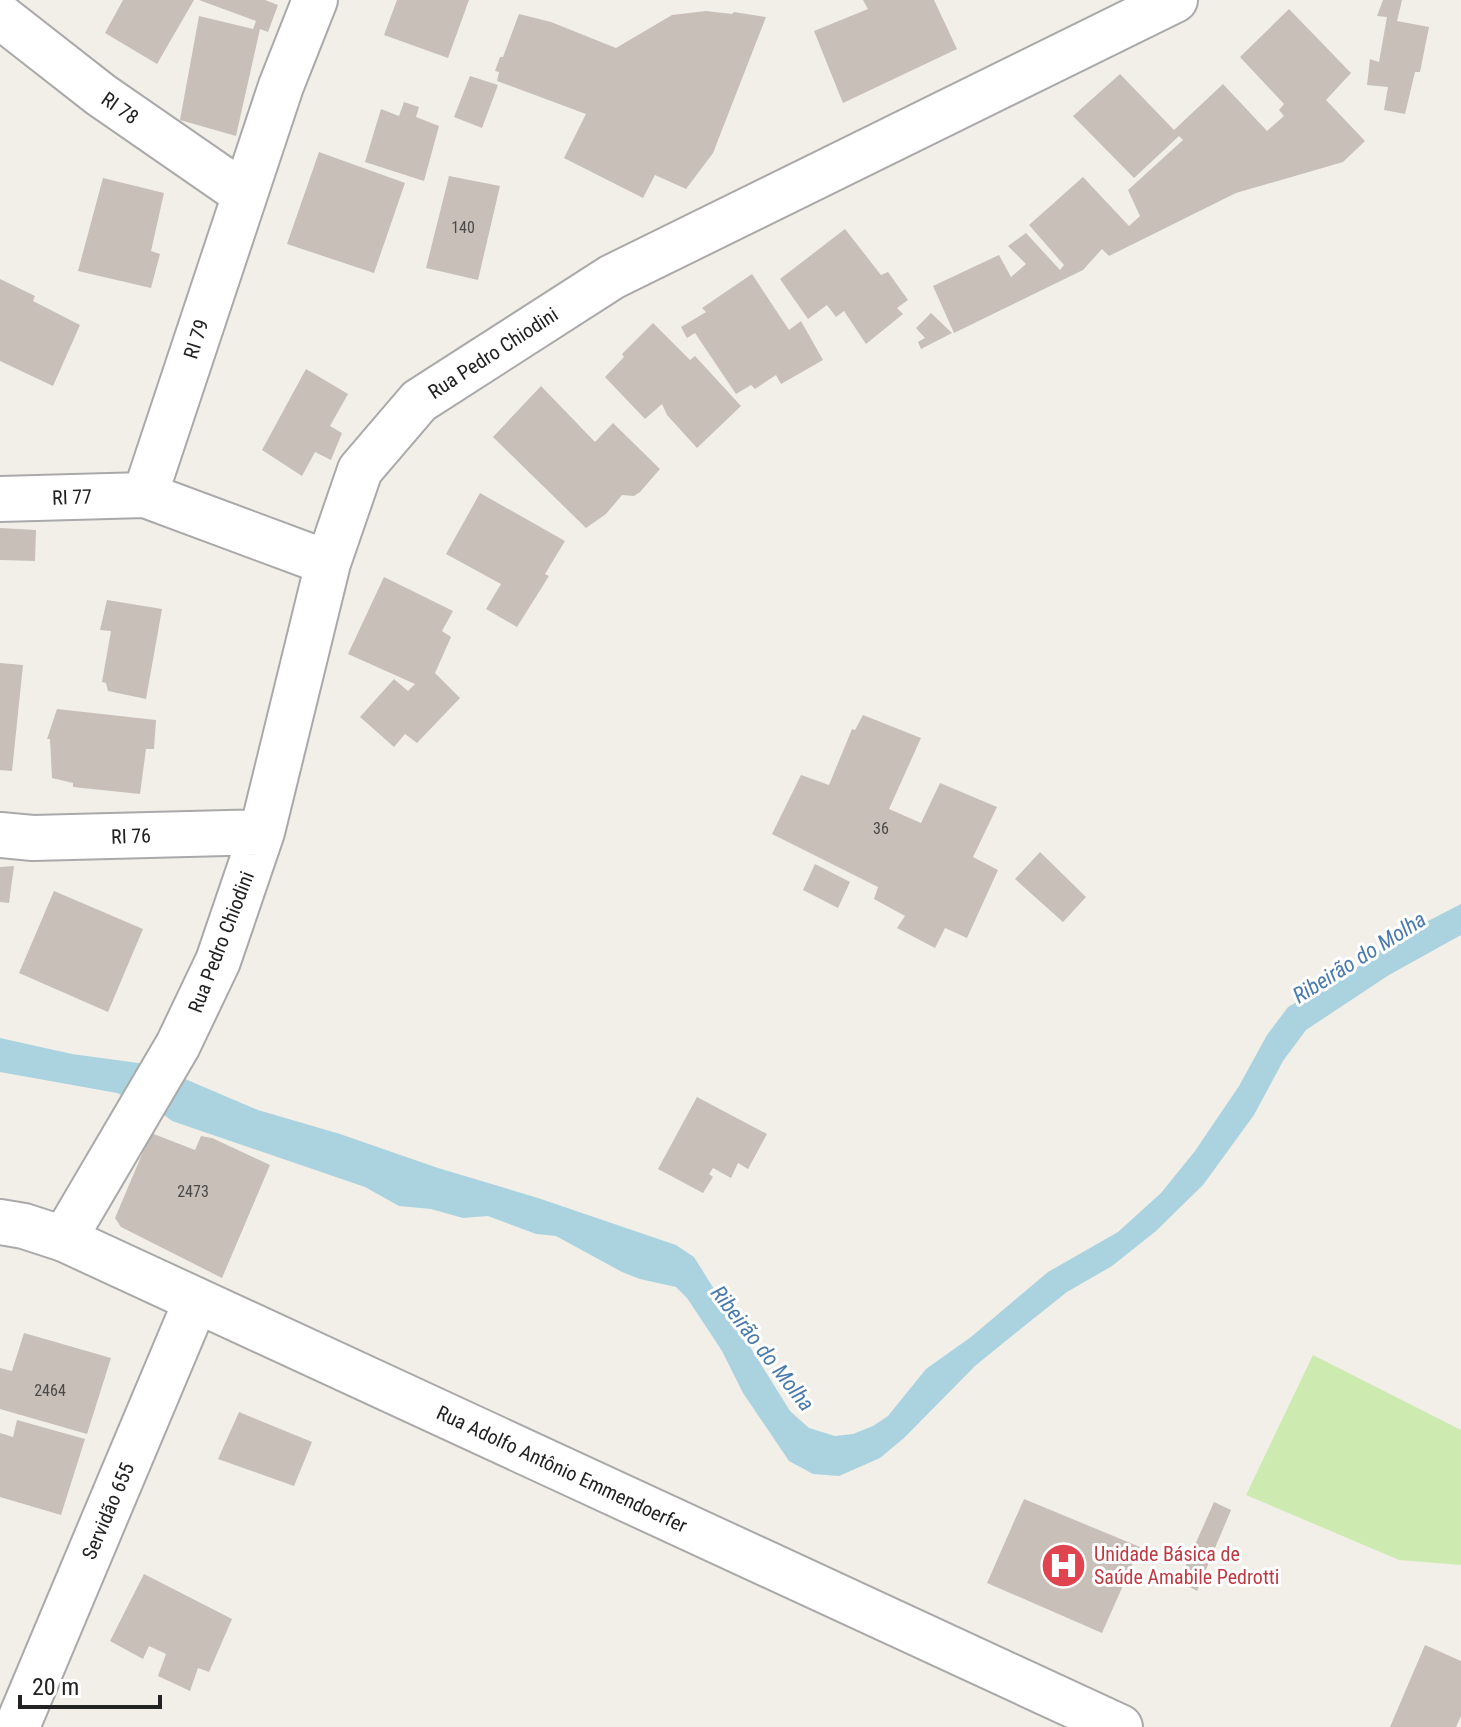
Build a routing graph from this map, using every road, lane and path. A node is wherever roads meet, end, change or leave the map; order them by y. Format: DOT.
graph roads {
  1 [pos="315,0"];
  2 [pos="1175,0"];
  3 [pos="0,16"];
  4 [pos="244,194"];
  5 [pos="145,495"];
  6 [pos="0,499"];
  7 [pos="328,563"];
  8 [pos="262,832"];
  9 [pos="0,835"];
  10 [pos="0,1222"];
  11 [pos="64,1239"];
  12 [pos="196,1301"];
  13 [pos="19,1722"];
  14 [pos="1120,1727"];
  1 -- 4 [label="street, RI 79"];
  2 -- 7 [label="street, Rua Pedro Chiodini"];
  3 -- 4 [label="street, RI 78"];
  4 -- 5 [label="street, RI 79"];
  5 -- 6 [label="street, RI 77"];
  5 -- 7 [label="street"];
  7 -- 8 [label="street, Rua Pedro Chiodini"];
  8 -- 9 [label="street, RI 76"];
  8 -- 11 [label="street, Rua Pedro Chiodini"];
  10 -- 11 [label="street, Rua Adolfo Antônio Emmendoerfer"];
  11 -- 12 [label="street, Rua Adolfo Antônio Emmendoerfer"];
  12 -- 13 [label="street, Servidão 655"];
  12 -- 14 [label="street, Rua Adolfo Antônio Emmendoerfer"];
}
